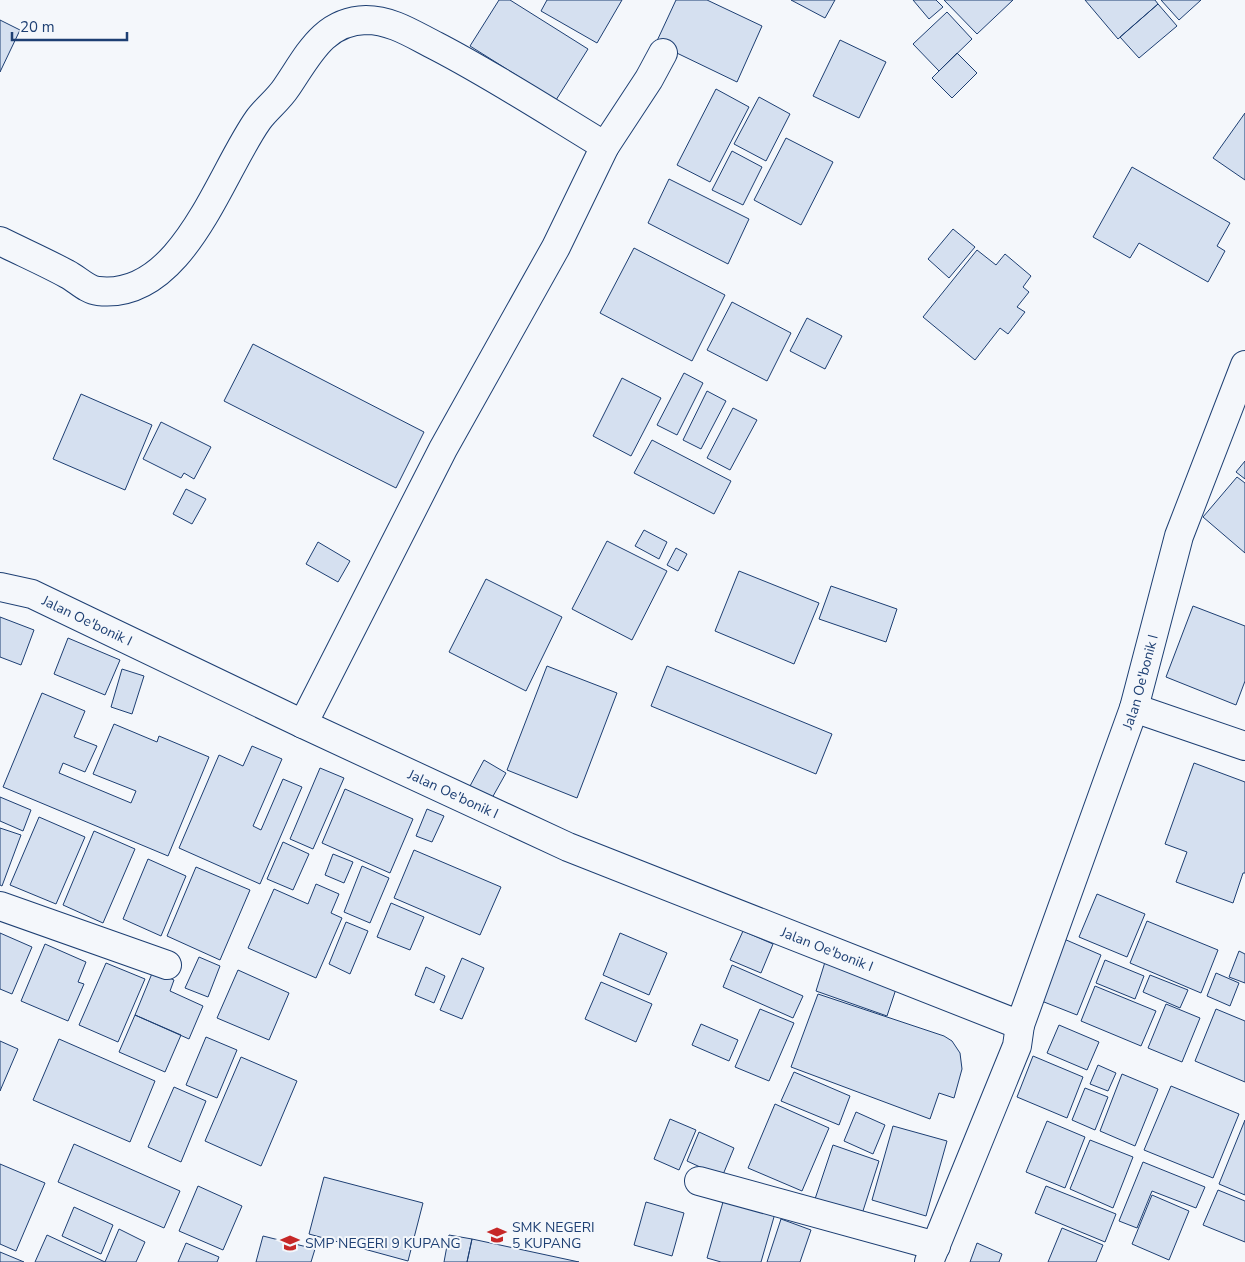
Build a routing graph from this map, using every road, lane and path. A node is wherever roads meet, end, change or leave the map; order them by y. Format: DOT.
graph roads {
  1 [pos="663,53"];
  2 [pos="606,146"];
  3 [pos="0,241"];
  4 [pos="1243,373"];
  5 [pos="0,587"];
  6 [pos="1134,708"];
  7 [pos="303,724"];
  8 [pos="1245,746"];
  9 [pos="0,906"];
  10 [pos="167,965"];
  11 [pos="1020,1025"];
  12 [pos="699,1181"];
  13 [pos="933,1254"];
  1 -- 2 [label="street"];
  2 -- 3 [label="street"];
  2 -- 7 [label="street"];
  4 -- 6 [label="street, Jalan Oe'bonik I"];
  5 -- 7 [label="street, Jalan Oe'bonik I"];
  6 -- 8 [label="street"];
  6 -- 11 [label="street, Jalan Oe'bonik I"];
  7 -- 11 [label="street, Jalan Oe'bonik I"];
  9 -- 10 [label="street"];
  11 -- 13 [label="street"];
  12 -- 13 [label="street"];
}
